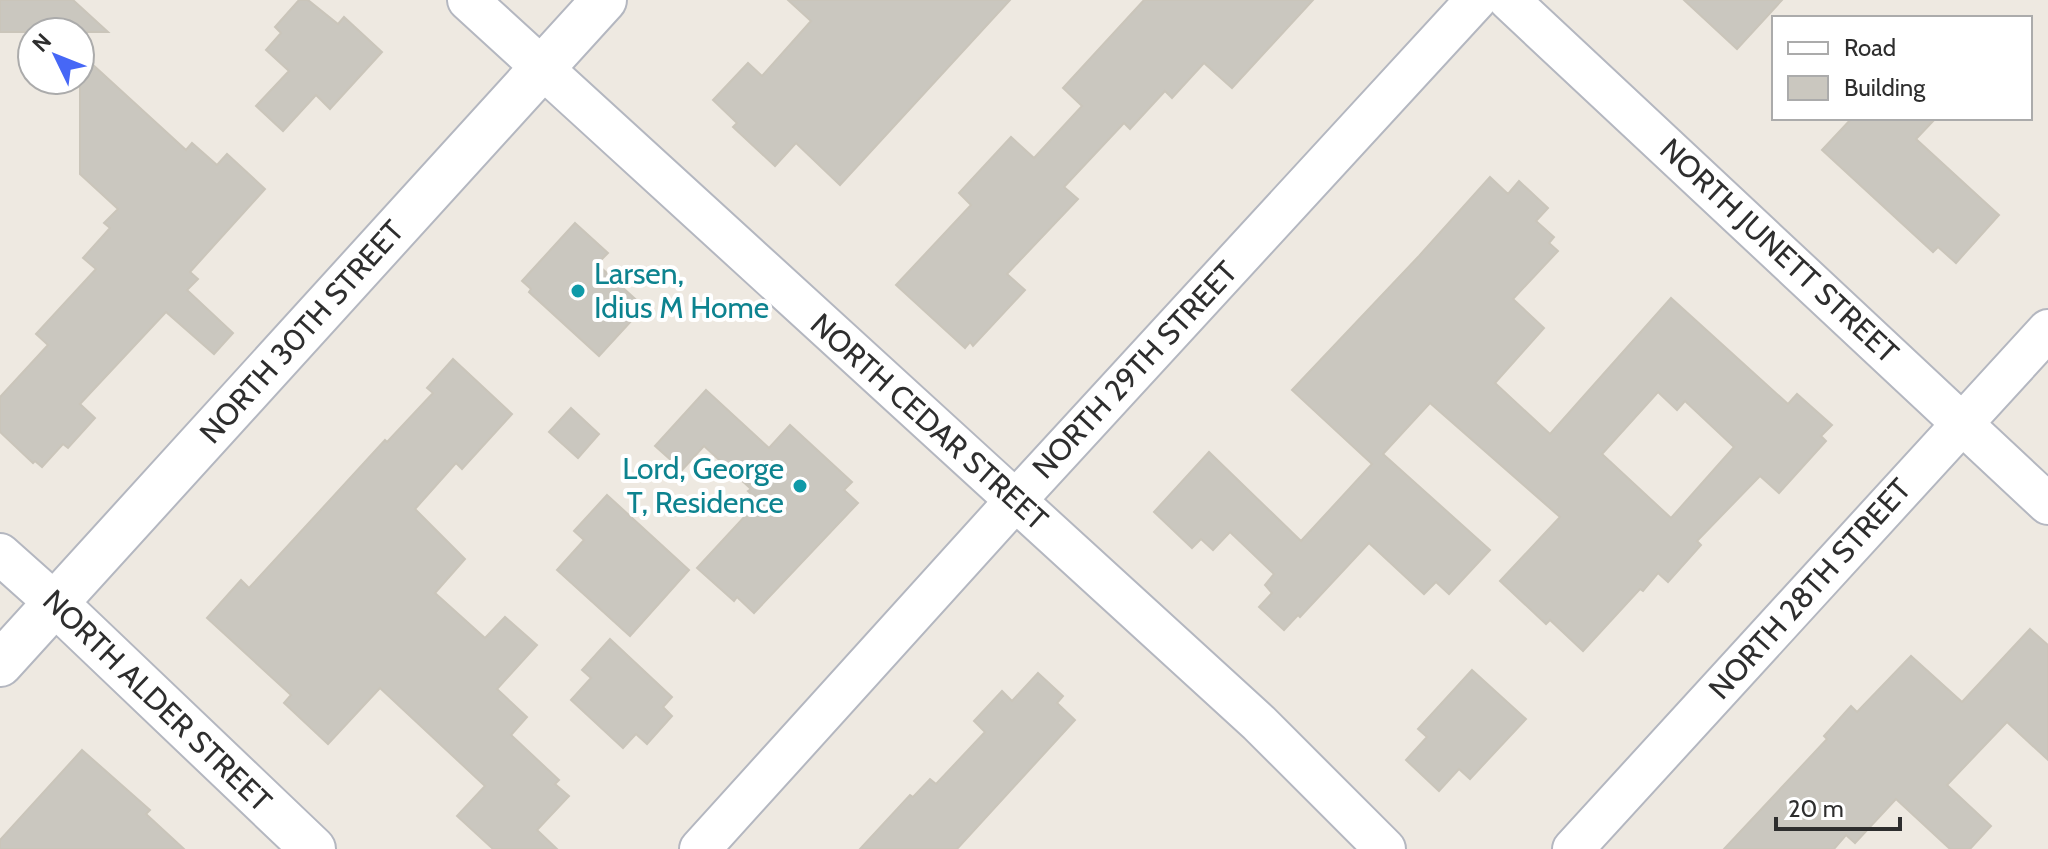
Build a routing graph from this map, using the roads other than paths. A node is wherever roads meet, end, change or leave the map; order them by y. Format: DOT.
graph roads {
  1 [pos="468,0"];
  2 [pos="604,0"];
  3 [pos="1476,0"];
  4 [pos="1509,0"];
  5 [pos="542,68"];
  6 [pos="2048,330"];
  7 [pos="1962,423"];
  8 [pos="1016,500"];
  9 [pos="2048,504"];
  10 [pos="0,554"];
  11 [pos="55,603"];
  12 [pos="0,664"];
  13 [pos="313,849"];
  14 [pos="700,849"];
  15 [pos="1385,849"];
  16 [pos="1573,849"];
  1 -- 5 [label="street, NORTH CEDAR STREET"];
  2 -- 5 [label="main road, NORTH 30TH STREET"];
  3 -- 8 [label="street, NORTH 29TH STREET"];
  4 -- 7 [label="street, NORTH JUNETT STREET"];
  5 -- 8 [label="street, NORTH CEDAR STREET"];
  5 -- 11 [label="main road, NORTH 30TH STREET"];
  6 -- 7 [label="street, NORTH 28TH STREET"];
  7 -- 9 [label="street, NORTH JUNETT STREET"];
  7 -- 16 [label="street, NORTH 28TH STREET"];
  8 -- 14 [label="street, NORTH 29TH STREET"];
  8 -- 15 [label="street, NORTH CEDAR STREET"];
  10 -- 11 [label="street, NORTH ALDER STREET"];
  11 -- 12 [label="main road, NORTH 30TH STREET"];
  11 -- 13 [label="main road, NORTH ALDER STREET"];
}
